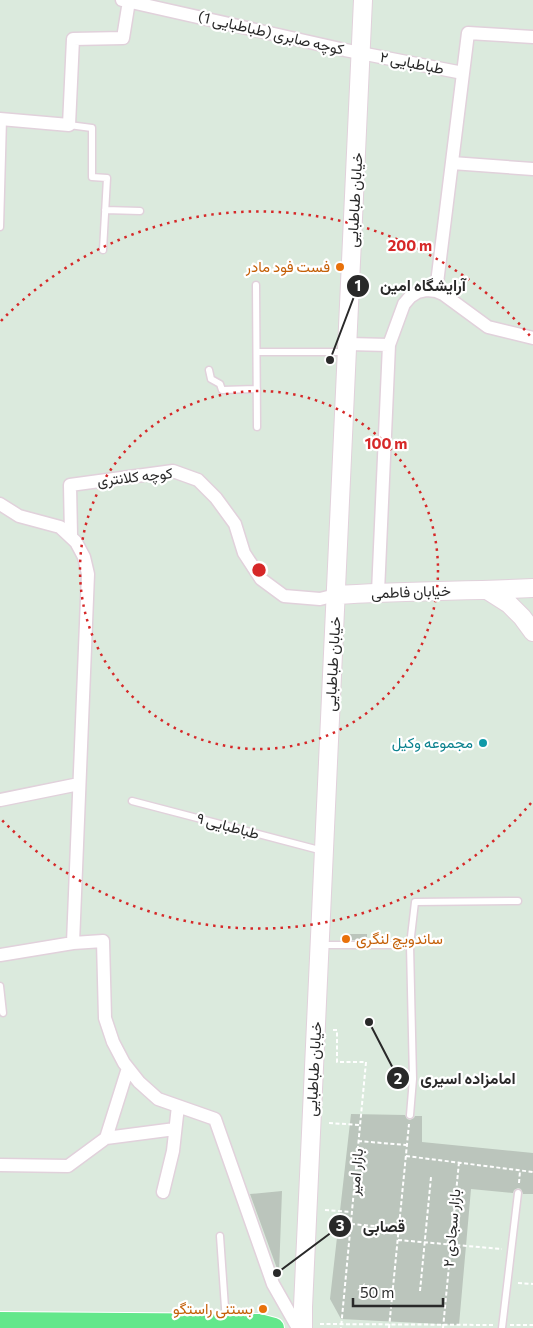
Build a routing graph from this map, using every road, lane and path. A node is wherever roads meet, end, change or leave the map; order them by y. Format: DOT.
graph roads {
  1 [pos="363,0"];
  2 [pos="125,1"];
  3 [pos="533,37"];
  4 [pos="362,54"];
  5 [pos="463,73"];
  6 [pos="2,119"];
  7 [pos="69,125"];
  8 [pos="452,163"];
  9 [pos="533,169"];
  10 [pos="105,210"];
  11 [pos="140,211"];
  12 [pos="0,227"];
  13 [pos="103,250"];
  14 [pos="256,285"];
  15 [pos="436,291"];
  16 [pos="533,338"];
  17 [pos="390,345"];
  18 [pos="348,348"];
  19 [pos="257,352"];
  20 [pos="209,370"];
  21 [pos="257,389"];
  22 [pos="257,427"];
  23 [pos="0,504"];
  24 [pos="71,535"];
  25 [pos="533,588"];
  26 [pos="486,590"];
  27 [pos="378,592"];
  28 [pos="336,595"];
  29 [pos="533,632"];
  30 [pos="80,784"];
  31 [pos="0,800"];
  32 [pos="132,801"];
  33 [pos="324,851"];
  34 [pos="518,901"];
  35 [pos="73,943"];
  36 [pos="410,945"];
  37 [pos="320,946"];
  38 [pos="0,955"];
  39 [pos="0,986"];
  40 [pos="3,1012"];
  41 [pos="333,1030"];
  42 [pos="128,1068"];
  43 [pos="178,1106"];
  44 [pos="410,1116"];
  45 [pos="329,1123"];
  46 [pos="360,1124"];
  47 [pos="175,1129"];
  48 [pos="106,1138"];
  49 [pos="358,1141"];
  50 [pos="407,1146"];
  51 [pos="406,1156"];
  52 [pos="459,1162"];
  53 [pos="0,1165"];
  54 [pos="520,1170"];
  55 [pos="533,1172"];
  56 [pos="431,1177"];
  57 [pos="163,1192"];
  58 [pos="518,1193"];
  59 [pos="325,1210"];
  60 [pos="352,1212"];
  61 [pos="351,1224"];
  62 [pos="399,1228"];
  63 [pos="220,1236"];
  64 [pos="398,1240"];
  65 [pos="425,1242"];
  66 [pos="451,1244"];
  67 [pos="511,1250"];
  68 [pos="508,1282"];
  69 [pos="533,1284"];
  70 [pos="420,1291"];
  71 [pos="0,1322"];
  72 [pos="226,1324"];
  73 [pos="341,1324"];
  74 [pos="390,1325"];
  75 [pos="533,1325"];
  76 [pos="312,1326"];
  77 [pos="443,1326"];
  78 [pos="502,1327"];
  79 [pos="274,1328"];
  80 [pos="298,1328"];
  81 [pos="341,1328"];
  1 -- 4 [label="main road, خیابان طباطبایی"];
  2 -- 4 [label="street, کوچه صابری (طباطبایی 1)"];
  2 -- 7 [label="street"];
  3 -- 5 [label="street"];
  4 -- 5 [label="street, طباطبایی ۲"];
  4 -- 18 [label="main road, خیابان طباطبایی"];
  5 -- 8 [label="street"];
  6 -- 7 [label="street"];
  6 -- 12 [label="lane"];
  7 -- 10 [label="lane"];
  8 -- 9 [label="street"];
  8 -- 15 [label="street"];
  10 -- 11 [label="lane"];
  10 -- 13 [label="lane"];
  14 -- 19 [label="lane"];
  15 -- 16 [label="street"];
  15 -- 17 [label="street"];
  17 -- 18 [label="street"];
  17 -- 27 [label="street"];
  18 -- 19 [label="lane"];
  18 -- 28 [label="main road, خیابان طباطبایی"];
  19 -- 21 [label="lane"];
  20 -- 21 [label="lane"];
  21 -- 22 [label="lane"];
  23 -- 24 [label="street"];
  24 -- 28 [label="street, کوچه کلانتری"];
  24 -- 30 [label="street"];
  25 -- 26 [label="main road, خیابان فاطمی"];
  26 -- 27 [label="main road, خیابان فاطمی"];
  26 -- 29 [label="main road"];
  27 -- 28 [label="main road, خیابان فاطمی"];
  28 -- 33 [label="main road, خیابان طباطبایی"];
  30 -- 31 [label="street"];
  30 -- 35 [label="street"];
  32 -- 33 [label="lane, طباطبایی ۹"];
  33 -- 37 [label="main road, خیابان طباطبایی"];
  34 -- 36 [label="lane"];
  35 -- 38 [label="street"];
  35 -- 42 [label="street"];
  36 -- 37 [label="lane"];
  36 -- 44 [label="lane"];
  37 -- 76 [label="main road, خیابان طباطبایی"];
  39 -- 40 [label="lane"];
  41 -- 46 [label="path, بازار امیر"];
  42 -- 43 [label="street"];
  42 -- 48 [label="street"];
  43 -- 47 [label="street"];
  43 -- 80 [label="street"];
  44 -- 50 [label="path"];
  45 -- 46 [label="path"];
  46 -- 49 [label="path, بازار امیر"];
  47 -- 48 [label="street"];
  47 -- 57 [label="street"];
  48 -- 53 [label="street"];
  49 -- 50 [label="path"];
  49 -- 60 [label="path, بازار امیر"];
  50 -- 51 [label="path"];
  51 -- 52 [label="path"];
  51 -- 62 [label="path"];
  52 -- 54 [label="path"];
  52 -- 66 [label="path, بازار سجادی ۲"];
  54 -- 55 [label="path"];
  54 -- 58 [label="path"];
  56 -- 65 [label="path"];
  58 -- 67 [label="lane"];
  59 -- 60 [label="path"];
  60 -- 61 [label="path, بازار امیر"];
  61 -- 62 [label="path"];
  61 -- 73 [label="path, بازار امیر"];
  62 -- 64 [label="path"];
  63 -- 72 [label="lane"];
  64 -- 65 [label="path"];
  64 -- 74 [label="path"];
  65 -- 66 [label="path"];
  65 -- 70 [label="path"];
  66 -- 67 [label="path"];
  66 -- 77 [label="path, بازار سجادی ۲"];
  67 -- 68 [label="lane"];
  68 -- 69 [label="path"];
  68 -- 78 [label="lane"];
  71 -- 72 [label="main road"];
  72 -- 79 [label="main road"];
  73 -- 74 [label="path"];
  73 -- 76 [label="path"];
  73 -- 81 [label="path, بازار امیر"];
  74 -- 77 [label="path"];
  75 -- 78 [label="path"];
  77 -- 78 [label="path"];
}
